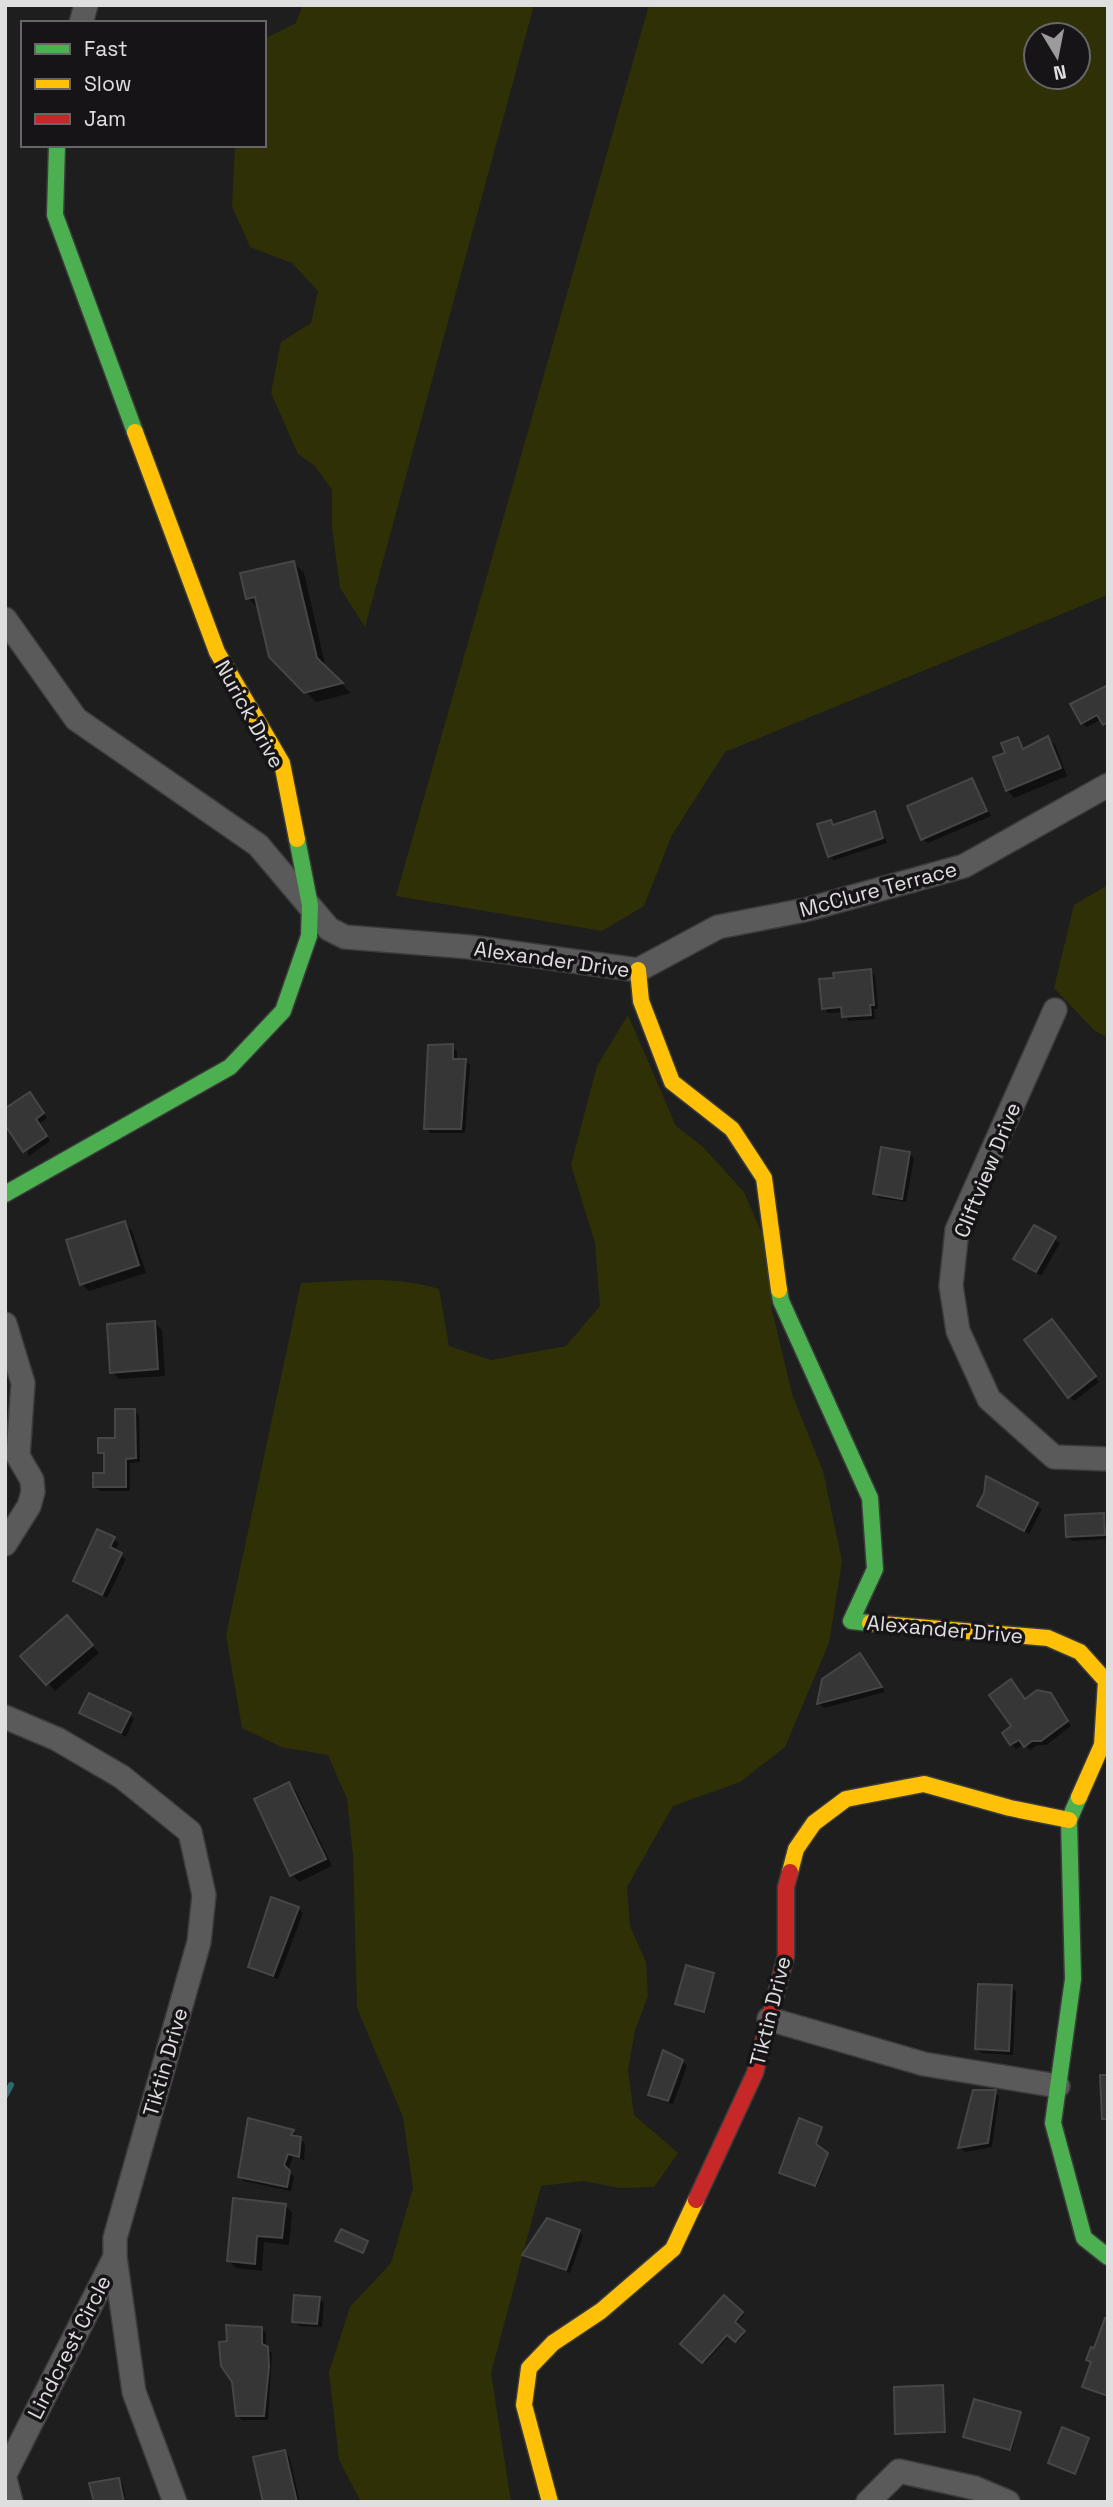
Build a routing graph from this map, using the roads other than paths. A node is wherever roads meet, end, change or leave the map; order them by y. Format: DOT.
graph roads {
  1 [pos="57,147"];
  2 [pos="5,619"];
  3 [pos="1108,785"];
  4 [pos="310,905"];
  5 [pos="638,970"];
  6 [pos="1055,1010"];
  7 [pos="5,1194"];
  8 [pos="5,1324"];
  9 [pos="1108,1459"];
  10 [pos="5,1544"];
  11 [pos="5,1717"];
  12 [pos="1069,1820"];
  13 [pos="769,2019"];
  14 [pos="1058,2086"];
  15 [pos="1108,2256"];
  16 [pos="115,2258"];
  17 [pos="5,2477"];
  18 [pos="11,2502"];
  19 [pos="175,2502"];
  20 [pos="550,2502"];
  21 [pos="868,2502"];
  22 [pos="1007,2502"];
  1 -- 4 [label="street, Nurick Drive"];
  2 -- 4 [label="street, Alexander Drive"];
  3 -- 5 [label="street, McClure Terrace"];
  4 -- 5 [label="street, Alexander Drive"];
  4 -- 7 [label="street, Nurick Drive"];
  5 -- 12 [label="street, Alexander Drive"];
  6 -- 9 [label="street, Cliftview Drive"];
  8 -- 10 [label="street"];
  11 -- 16 [label="street, Tiktin Drive"];
  12 -- 13 [label="street, Tiktin Drive"];
  12 -- 14 [label="street"];
  13 -- 14 [label="street"];
  13 -- 20 [label="street, Tiktin Drive"];
  14 -- 15 [label="street"];
  16 -- 17 [label="street, Lindcrest Circle"];
  16 -- 19 [label="street, Tiktin Drive"];
  17 -- 18 [label="street"];
  21 -- 22 [label="street"];
}
